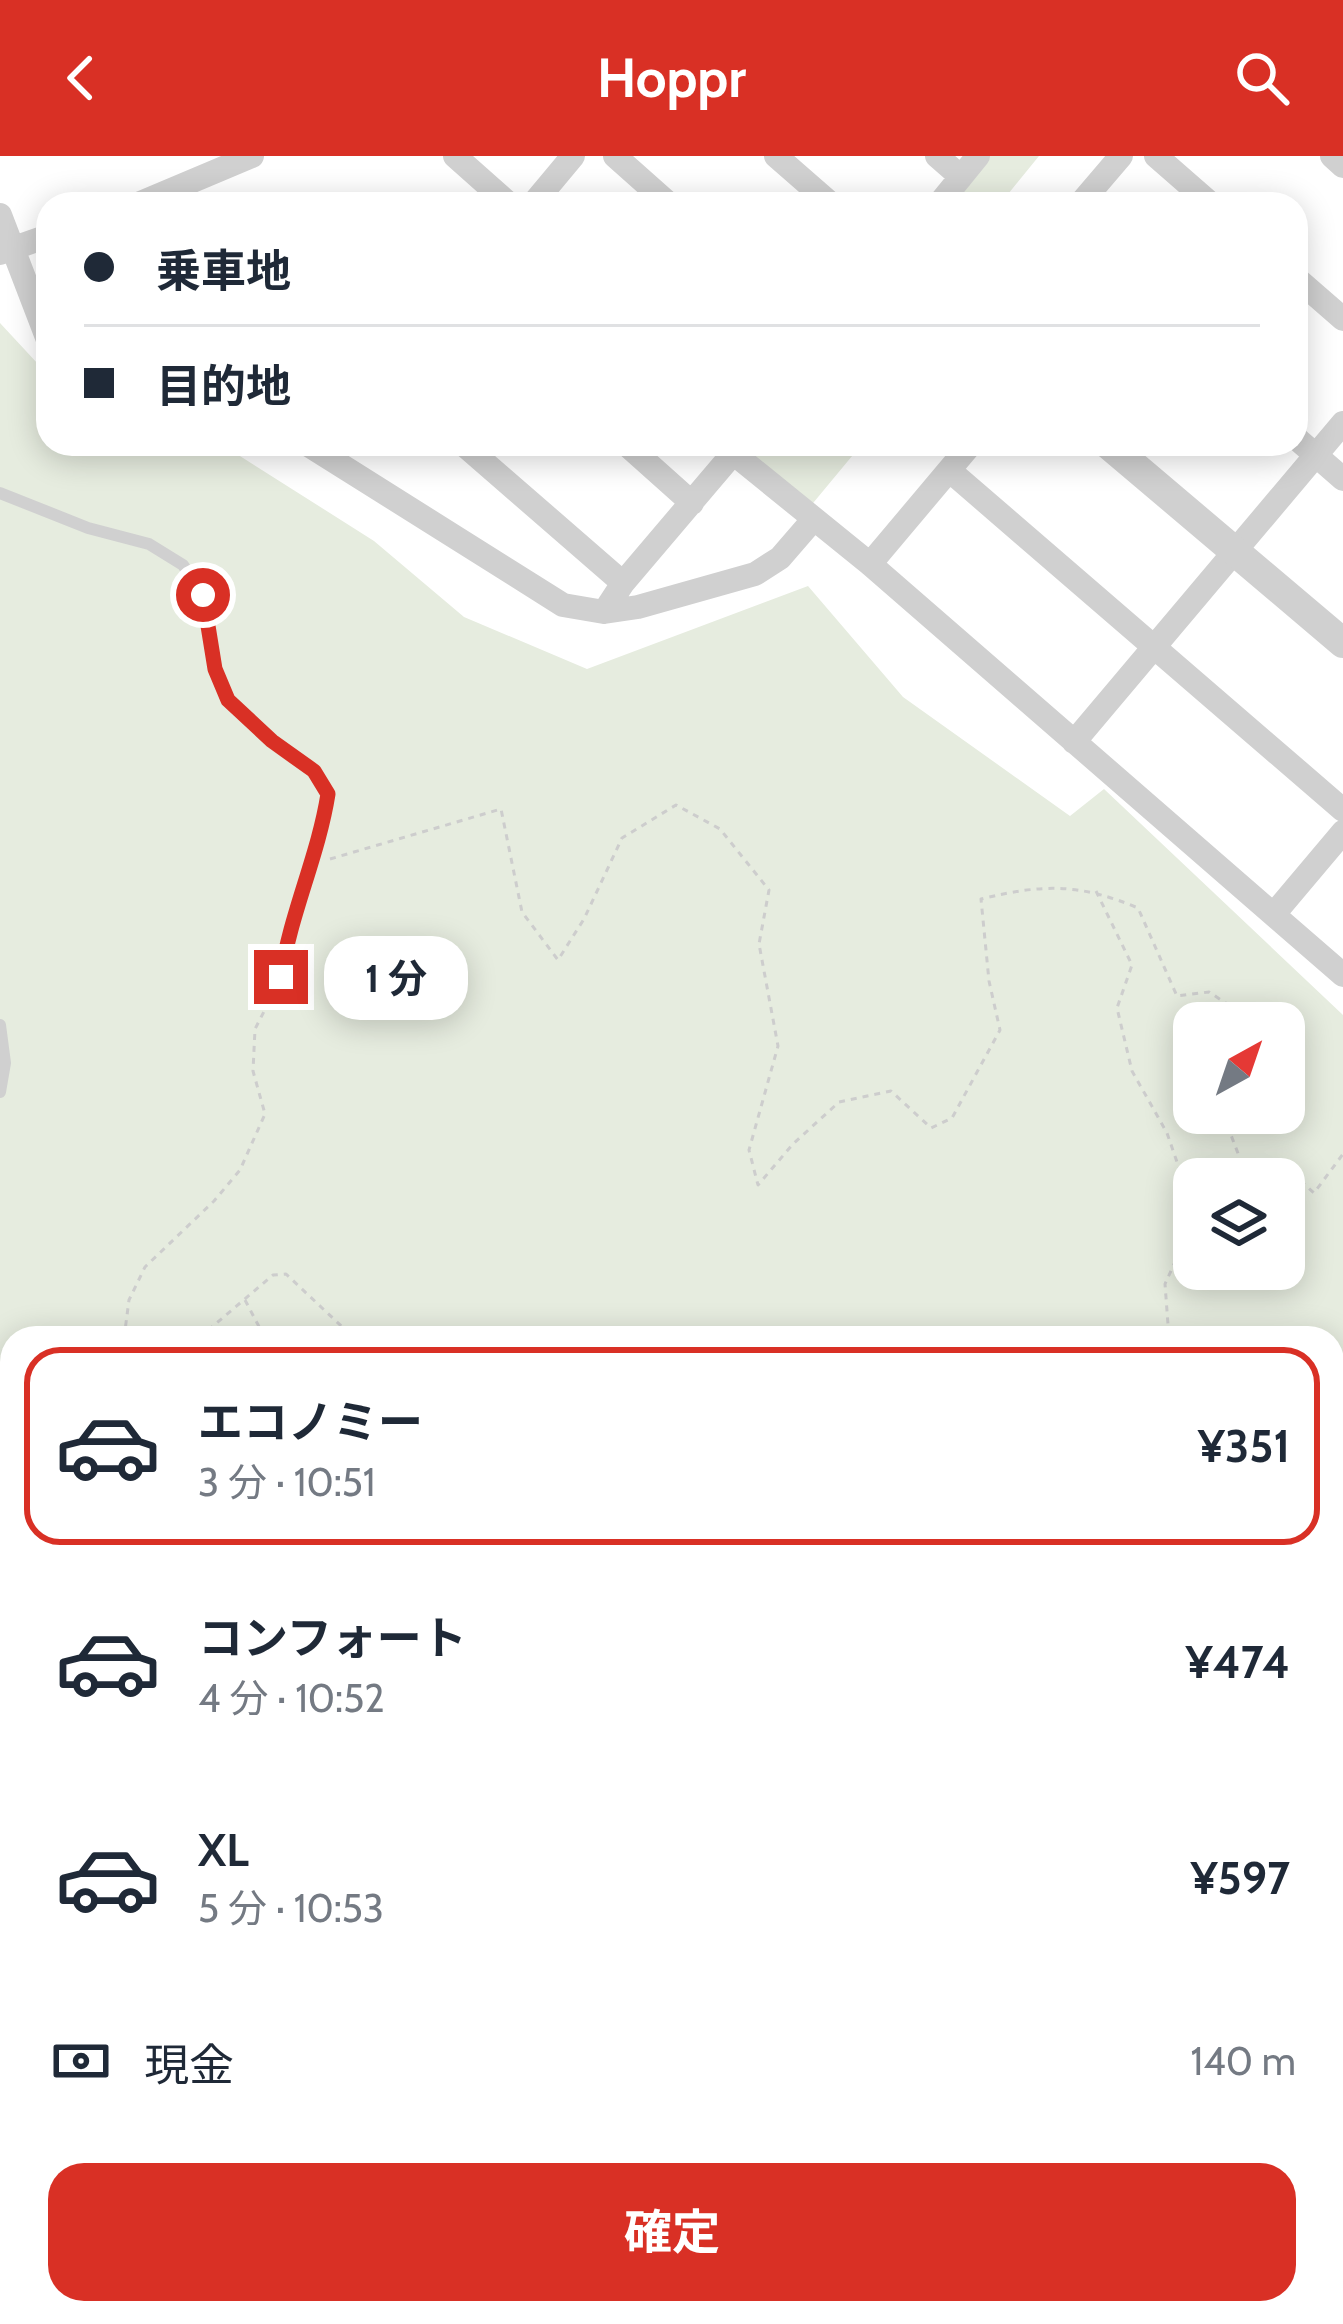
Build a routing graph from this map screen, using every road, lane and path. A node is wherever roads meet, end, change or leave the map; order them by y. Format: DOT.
graph roads {
  1 [pos="252,156"];
  2 [pos="455,156"];
  3 [pos="573,156"];
  4 [pos="615,156"];
  5 [pos="776,156"];
  6 [pos="937,156"];
  7 [pos="978,156"];
  8 [pos="1121,156"];
  9 [pos="1156,156"];
  10 [pos="1332,156"];
  11 [pos="1343,166"];
  12 [pos="961,177"];
  13 [pos="166,192"];
  14 [pos="496,192"];
  15 [pos="542,192"];
  16 [pos="656,192"];
  17 [pos="817,192"];
  18 [pos="949,192"];
  19 [pos="1090,192"];
  20 [pos="1197,192"];
  21 [pos="0,214"];
  22 [pos="36,240"];
  23 [pos="6,251"];
  24 [pos="1308,288"];
  25 [pos="36,315"];
  26 [pos="1343,319"];
  27 [pos="1343,423"];
  28 [pos="1308,445"];
  29 [pos="1308,448"];
  30 [pos="327,456"];
  31 [pos="477,456"];
  32 [pos="639,456"];
  33 [pos="731,456"];
  34 [pos="744,456"];
  35 [pos="961,456"];
  36 [pos="1122,456"];
  37 [pos="1299,456"];
  38 [pos="949,470"];
  39 [pos="1343,479"];
  40 [pos="0,493"];
  41 [pos="692,503"];
  42 [pos="812,521"];
  43 [pos="1233,550"];
  44 [pos="869,564"];
  45 [pos="623,583"];
  46 [pos="604,612"];
  47 [pos="1343,644"];
  48 [pos="1152,646"];
  49 [pos="1074,742"];
  50 [pos="1343,810"];
  51 [pos="1343,832"];
  52 [pos="304,880"];
  53 [pos="1095,890"];
  54 [pos="1274,914"];
  55 [pos="1343,975"];
  56 [pos="281,977"];
  57 [pos="1224,1002"];
  58 [pos="0,1025"];
  59 [pos="0,1092"];
  60 [pos="1343,1154"];
  61 [pos="1305,1185"];
  62 [pos="244,1299"];
  63 [pos="126,1326"];
  64 [pos="213,1326"];
  65 [pos="259,1326"];
  66 [pos="341,1326"];
  67 [pos="1168,1326"];
  1 -- 13 [label="street"];
  2 -- 14 [label="street"];
  3 -- 15 [label="street"];
  4 -- 16 [label="street"];
  5 -- 17 [label="street"];
  6 -- 12 [label="street"];
  7 -- 12 [label="street"];
  8 -- 19 [label="street"];
  9 -- 20 [label="street"];
  10 -- 11 [label="street"];
  12 -- 18 [label="street"];
  21 -- 23 [label="street"];
  22 -- 23 [label="street"];
  23 -- 25 [label="street"];
  24 -- 26 [label="street"];
  27 -- 28 [label="street"];
  29 -- 39 [label="street"];
  30 -- 46 [label="street"];
  31 -- 45 [label="street"];
  32 -- 41 [label="street"];
  33 -- 41 [label="street"];
  34 -- 42 [label="street"];
  35 -- 38 [label="street"];
  36 -- 43 [label="street"];
  37 -- 43 [label="street"];
  38 -- 44 [label="street"];
  38 -- 48 [label="street"];
  40 -- 52 [label="lane"];
  41 -- 45 [label="street"];
  42 -- 44 [label="street"];
  42 -- 46 [label="street"];
  43 -- 47 [label="street"];
  43 -- 48 [label="street"];
  44 -- 49 [label="street"];
  45 -- 46 [label="street"];
  48 -- 49 [label="street"];
  48 -- 50 [label="street"];
  49 -- 54 [label="street"];
  51 -- 54 [label="street"];
  52 -- 53 [label="path"];
  52 -- 56 [label="lane"];
  53 -- 57 [label="path"];
  53 -- 67 [label="path"];
  54 -- 55 [label="street"];
  56 -- 63 [label="path"];
  58 -- 59 [label="lane"];
  60 -- 61 [label="path"];
  62 -- 64 [label="path"];
  62 -- 65 [label="path"];
  62 -- 66 [label="path"];
}
